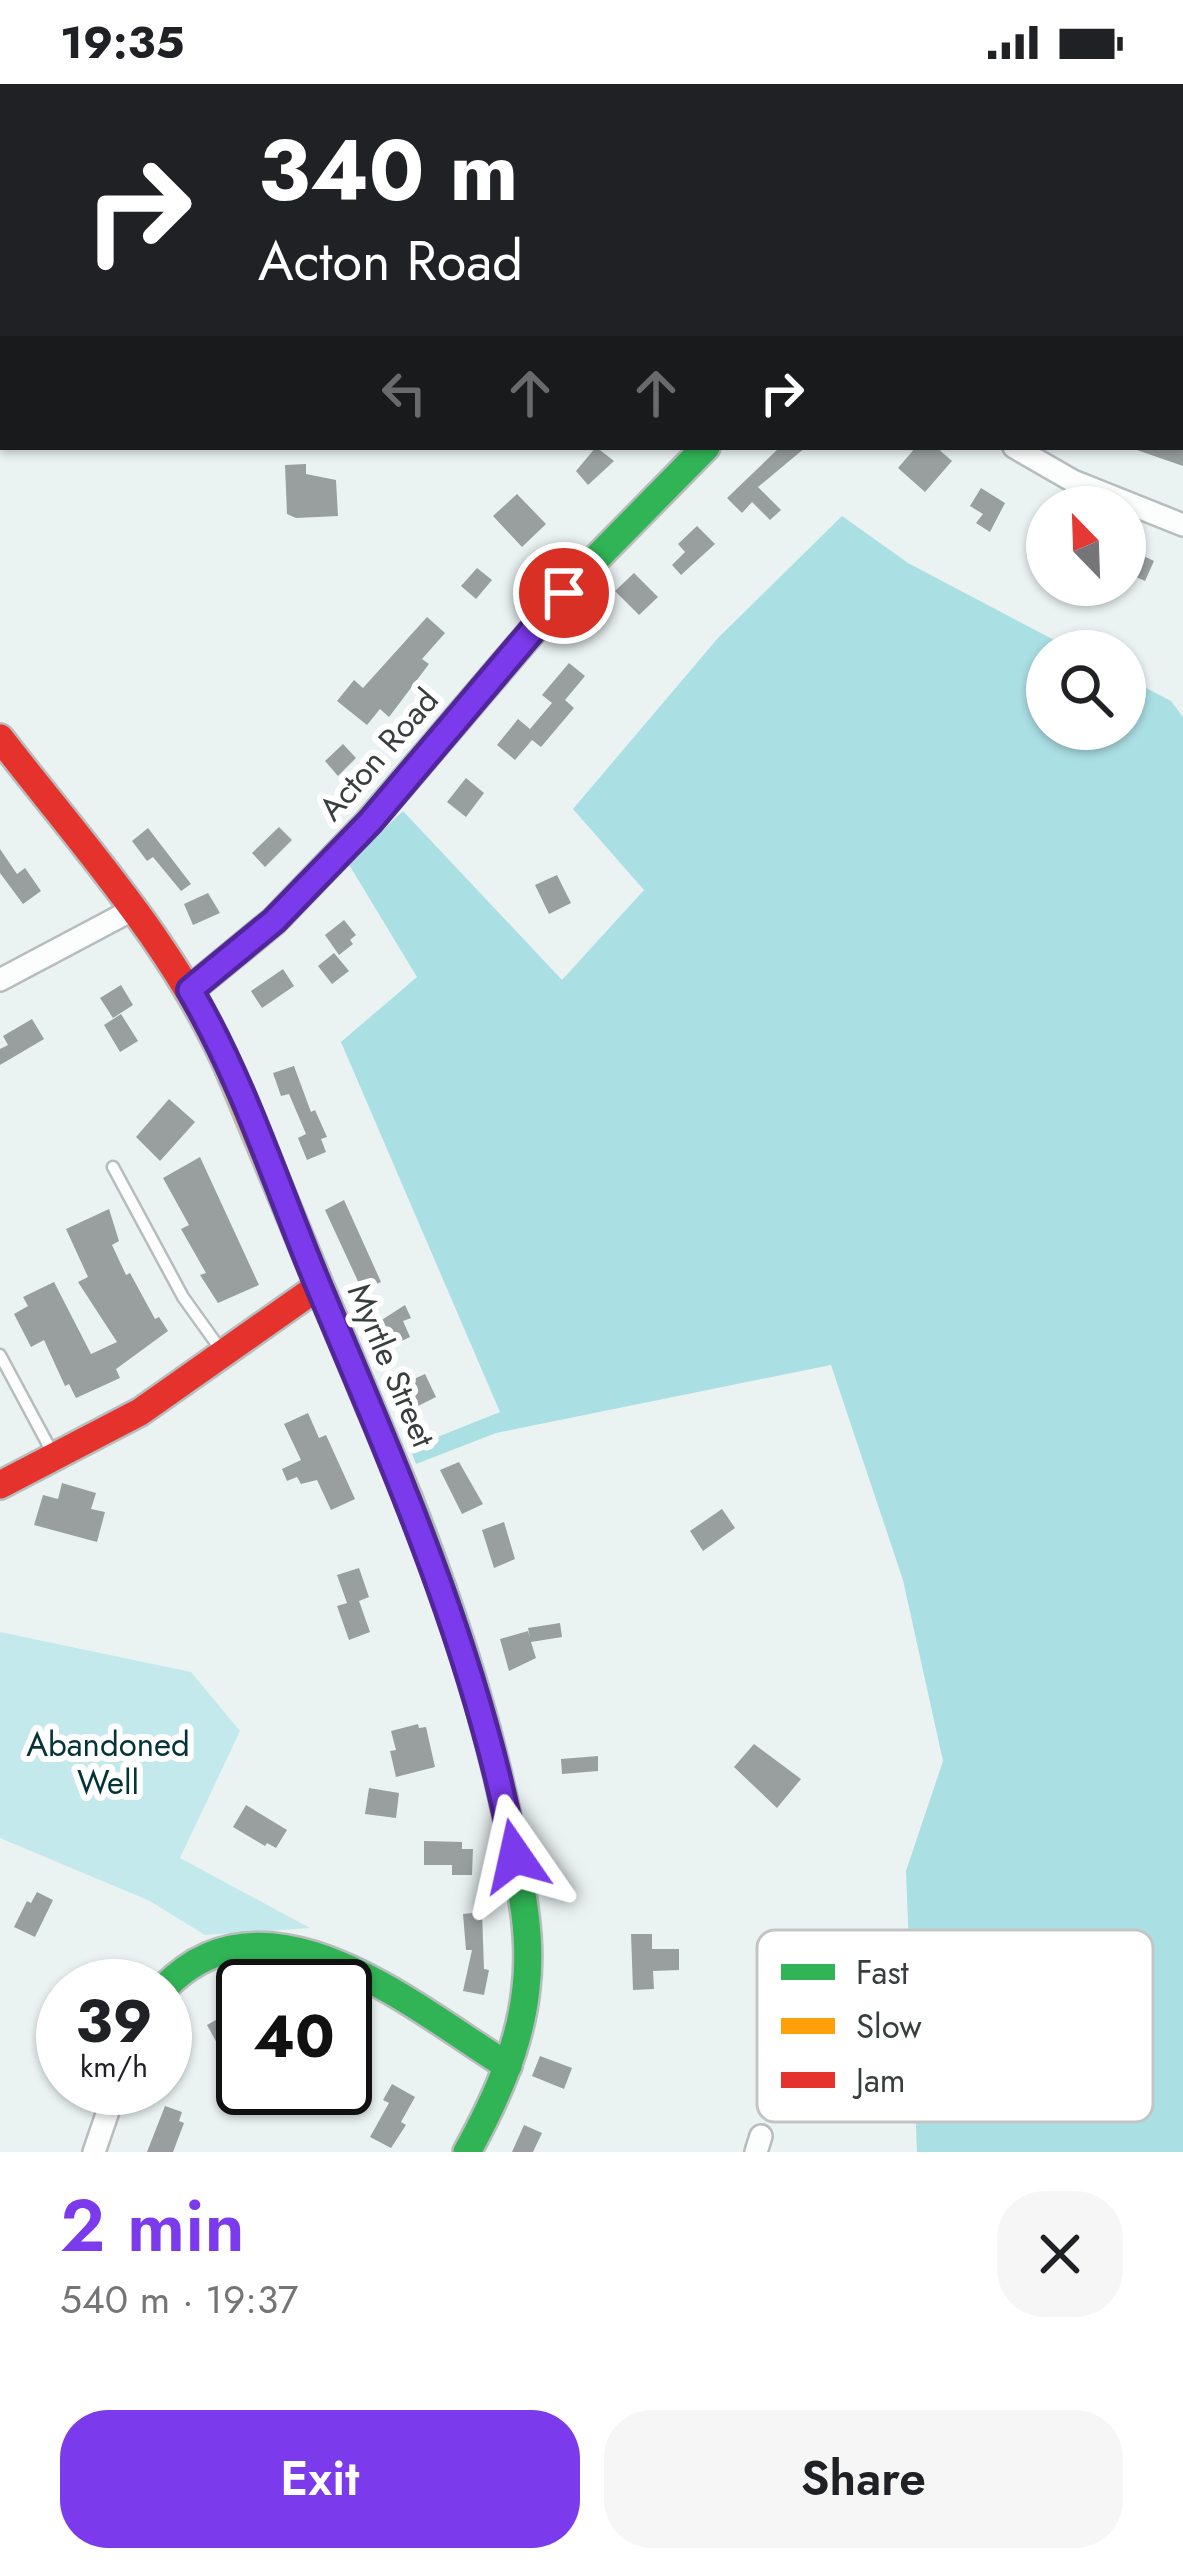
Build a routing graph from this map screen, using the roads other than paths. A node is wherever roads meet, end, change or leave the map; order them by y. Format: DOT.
graph roads {
  1 [pos="703,450"];
  2 [pos="1019,450"];
  3 [pos="1183,525"];
  4 [pos="0,738"];
  5 [pos="132,910"];
  6 [pos="0,980"];
  7 [pos="190,990"];
  8 [pos="113,1167"];
  9 [pos="319,1286"];
  10 [pos="224,1354"];
  11 [pos="0,1355"];
  12 [pos="55,1457"];
  13 [pos="0,1485"];
  14 [pos="192,1965"];
  15 [pos="508,2066"];
  16 [pos="107,2115"];
  17 [pos="94,2152"];
  18 [pos="467,2152"];
  1 -- 7 [label="street, Acton Road"];
  2 -- 3 [label="street"];
  4 -- 5 [label="street, Myrtle Street"];
  5 -- 6 [label="street"];
  5 -- 7 [label="street, Myrtle Street"];
  7 -- 9 [label="street, Myrtle Street"];
  8 -- 10 [label="lane"];
  9 -- 10 [label="street"];
  9 -- 15 [label="street, Myrtle Street"];
  10 -- 12 [label="street"];
  11 -- 12 [label="lane"];
  12 -- 13 [label="street"];
  14 -- 15 [label="street"];
  15 -- 18 [label="street, Myrtle Street"];
  16 -- 17 [label="street"];
}
